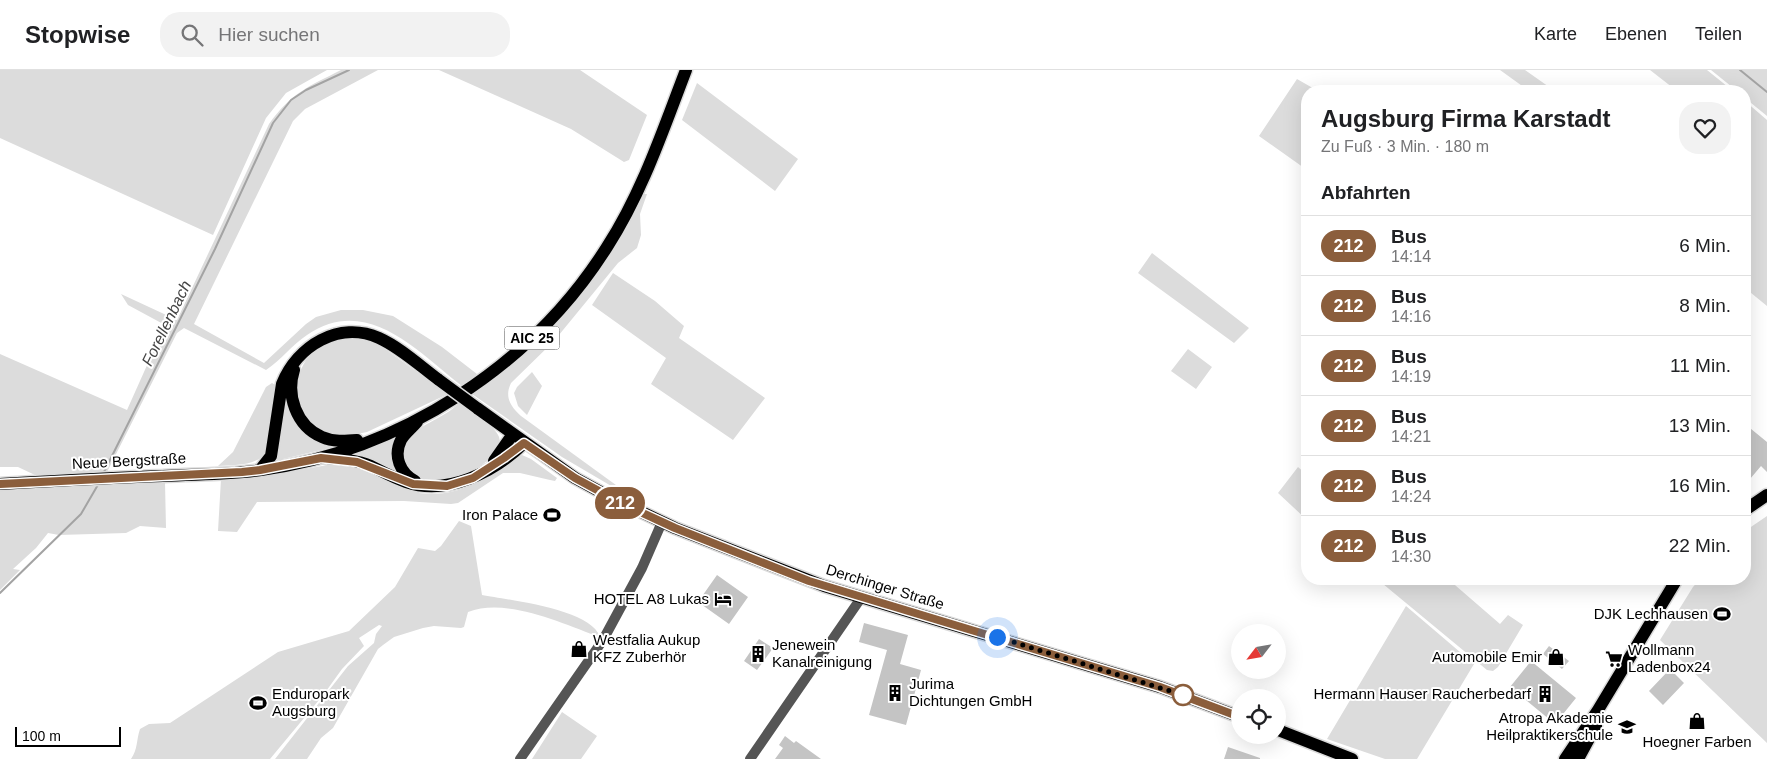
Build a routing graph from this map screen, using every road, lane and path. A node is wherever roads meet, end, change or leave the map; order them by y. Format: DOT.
graph roads {
  1 [pos="686,70"];
  2 [pos="287,386"];
  3 [pos="422,417"];
  4 [pos="513,434"];
  5 [pos="372,439"];
  6 [pos="524,443"];
  7 [pos="321,458"];
  8 [pos="490,467"];
  9 [pos="260,470"];
  10 [pos="0,484"];
  11 [pos="421,485"];
  12 [pos="1767,495"];
  13 [pos="1767,503"];
  14 [pos="1751,506"];
  15 [pos="1751,513"];
  16 [pos="662,522"];
  17 [pos="1674,585"];
  18 [pos="1682,585"];
  19 [pos="861,598"];
  20 [pos="1231,714"];
  21 [pos="1286,733"];
  22 [pos="520,759"];
  23 [pos="750,759"];
  24 [pos="1352,759"];
  25 [pos="1565,759"];
  26 [pos="1578,759"];
  1 -- 3 [label="main road, AIC 25"];
  2 -- 4 [label="main road, Derchinger Straße, bridge"];
  2 -- 5 [label="main road"];
  2 -- 9 [label="main road"];
  3 -- 5 [label="main road, AIC 25"];
  3 -- 11 [label="main road"];
  4 -- 6 [label="main road, Derchinger Straße"];
  4 -- 8 [label="main road"];
  5 -- 7 [label="main road, AIC 25"];
  6 -- 8 [label="main road"];
  6 -- 16 [label="main road, Derchinger Straße"];
  7 -- 9 [label="main road, AIC 25"];
  7 -- 11 [label="main road"];
  8 -- 11 [label="main road"];
  9 -- 10 [label="main road, Neue Bergstraße / AIC 25"];
  12 -- 14 [label="main road"];
  13 -- 15 [label="main road"];
  16 -- 19 [label="main road, Derchinger Straße"];
  16 -- 22 [label="street"];
  17 -- 25 [label="main road"];
  18 -- 26 [label="main road"];
  19 -- 20 [label="main road, Derchinger Straße"];
  19 -- 23 [label="street"];
  21 -- 24 [label="main road"];
}
